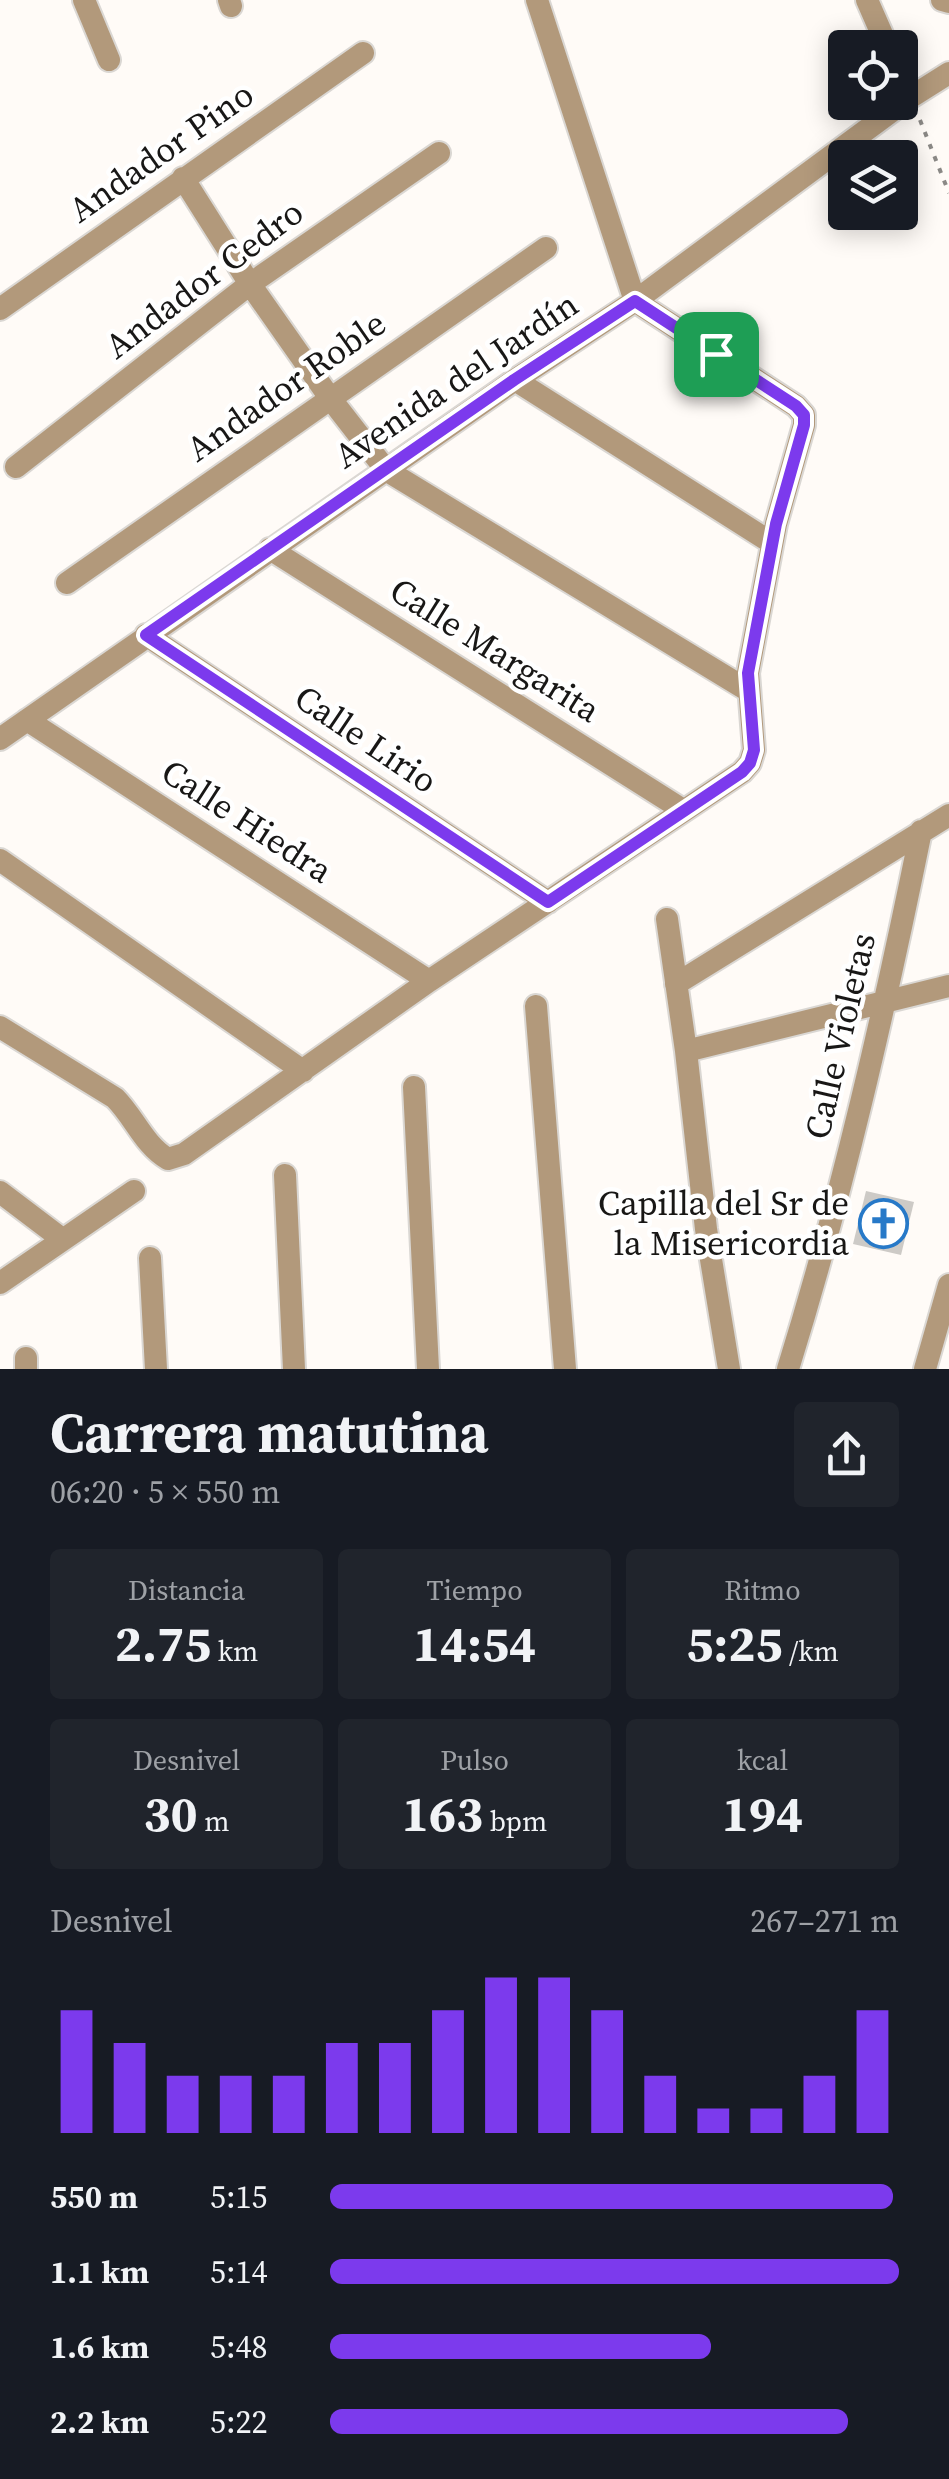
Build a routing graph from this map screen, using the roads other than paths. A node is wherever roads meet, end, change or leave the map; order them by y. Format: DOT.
graph roads {
  1 [pos="84,0"];
  2 [pos="537,0"];
  3 [pos="866,0"];
  4 [pos="880,30"];
  5 [pos="364,53"];
  6 [pos="109,60"];
  7 [pos="949,73"];
  8 [pos="918,93"];
  9 [pos="880,120"];
  10 [pos="439,153"];
  11 [pos="182,178"];
  12 [pos="546,248"];
  13 [pos="250,284"];
  14 [pos="635,301"];
  15 [pos="0,310"];
  16 [pos="514,380"];
  17 [pos="330,398"];
  18 [pos="16,467"];
  19 [pos="386,470"];
  20 [pos="772,544"];
  21 [pos="270,550"];
  22 [pos="67,583"];
  23 [pos="146,635"];
  24 [pos="749,691"];
  25 [pos="28,720"];
  26 [pos="0,739"];
  27 [pos="683,810"];
  28 [pos="949,815"];
  29 [pos="921,832"];
  30 [pos="0,860"];
  31 [pos="548,902"];
  32 [pos="667,919"];
  33 [pos="428,981"];
  34 [pos="676,984"];
  35 [pos="949,986"];
  36 [pos="887,1001"];
  37 [pos="536,1006"];
  38 [pos="0,1026"];
  39 [pos="686,1051"];
  40 [pos="303,1071"];
  41 [pos="414,1088"];
  42 [pos="285,1175"];
  43 [pos="134,1191"];
  44 [pos="0,1192"];
  45 [pos="62,1239"];
  46 [pos="150,1258"];
  47 [pos="0,1283"];
  48 [pos="949,1285"];
  49 [pos="156,1369"];
  50 [pos="294,1369"];
  51 [pos="428,1369"];
  52 [pos="564,1369"];
  53 [pos="729,1369"];
  54 [pos="788,1369"];
  55 [pos="925,1369"];
  1 -- 6 [label="street"];
  2 -- 14 [label="street"];
  3 -- 4 [label="street"];
  5 -- 11 [label="street, Andador Pino"];
  7 -- 8 [label="street, Avenida del Jardín"];
  9 -- 14 [label="street, Avenida del Jardín"];
  10 -- 13 [label="street, Andador Cedro"];
  11 -- 13 [label="street"];
  11 -- 15 [label="street, Andador Pino"];
  12 -- 17 [label="street, Andador Roble"];
  13 -- 17 [label="street"];
  13 -- 18 [label="street, Andador Cedro"];
  14 -- 16 [label="street, Avenida del Jardín"];
  14 -- 20 [label="street"];
  16 -- 19 [label="street, Avenida del Jardín"];
  16 -- 20 [label="street"];
  17 -- 19 [label="street"];
  17 -- 22 [label="street, Andador Roble"];
  19 -- 21 [label="street, Avenida del Jardín"];
  19 -- 24 [label="street"];
  20 -- 24 [label="street"];
  21 -- 23 [label="street, Avenida del Jardín"];
  21 -- 27 [label="street, Calle Margarita"];
  23 -- 25 [label="street, Avenida del Jardín"];
  23 -- 31 [label="street, Calle Lirio"];
  24 -- 27 [label="street"];
  25 -- 26 [label="street, Avenida del Jardín"];
  25 -- 33 [label="street, Calle Hiedra"];
  27 -- 31 [label="street"];
  28 -- 29 [label="street"];
  29 -- 34 [label="street"];
  29 -- 36 [label="street, Calle Violetas"];
  30 -- 40 [label="street"];
  31 -- 33 [label="street"];
  32 -- 34 [label="street"];
  33 -- 40 [label="street"];
  34 -- 39 [label="street"];
  35 -- 36 [label="street"];
  36 -- 39 [label="street"];
  36 -- 54 [label="street, Calle Violetas"];
  37 -- 52 [label="street"];
  38 -- 40 [label="street"];
  39 -- 53 [label="street"];
  41 -- 51 [label="street"];
  42 -- 50 [label="street"];
  43 -- 45 [label="street"];
  44 -- 45 [label="street"];
  45 -- 47 [label="street"];
  46 -- 49 [label="street"];
  48 -- 55 [label="street"];
}
